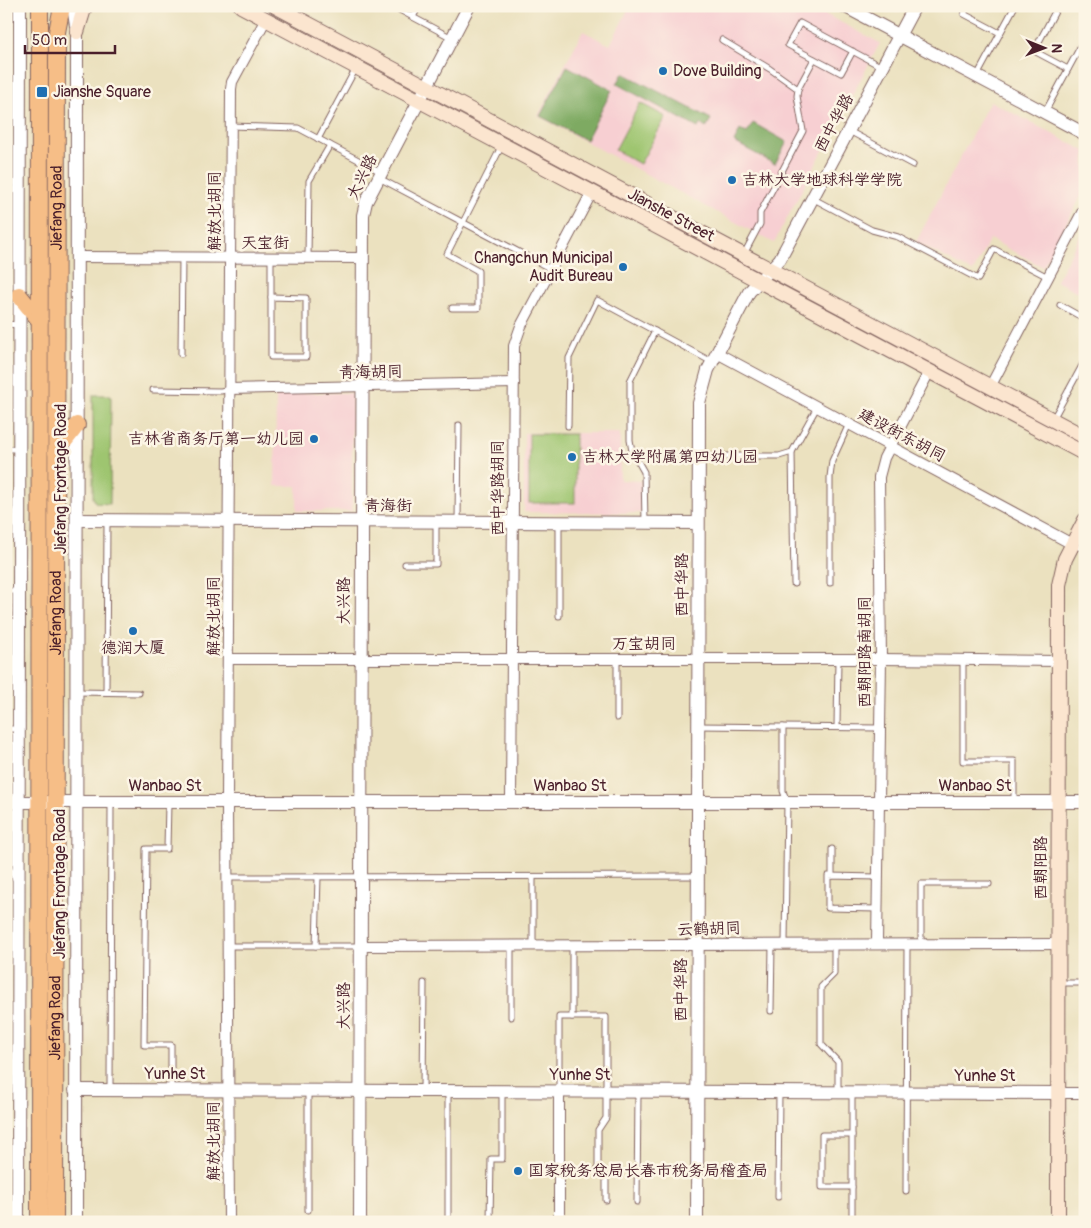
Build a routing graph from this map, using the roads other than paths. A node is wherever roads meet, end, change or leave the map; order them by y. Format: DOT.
graph roads {
  1 [pos="20,6"];
  2 [pos="40,6"];
  3 [pos="62,6"];
  4 [pos="73,6"];
  5 [pos="85,6"];
  6 [pos="242,6"];
  7 [pos="275,6"];
  8 [pos="392,6"];
  9 [pos="419,6"];
  10 [pos="469,6"];
  11 [pos="844,6"];
  12 [pos="915,6"];
  13 [pos="968,6"];
  14 [pos="1015,6"];
  15 [pos="1058,6"];
  16 [pos="293,10"];
  17 [pos="413,17"];
  18 [pos="266,19"];
  19 [pos="77,32"];
  20 [pos="1000,33"];
  21 [pos="899,36"];
  22 [pos="452,38"];
  23 [pos="1085,38"];
  24 [pos="722,40"];
  25 [pos="853,51"];
  26 [pos="814,59"];
  27 [pos="356,67"];
  28 [pos="882,67"];
  29 [pos="1068,69"];
  30 [pos="977,77"];
  31 [pos="427,87"];
  32 [pos="798,89"];
  33 [pos="419,101"];
  34 [pos="1045,113"];
  35 [pos="231,126"];
  36 [pos="848,131"];
  37 [pos="1085,134"];
  38 [pos="318,138"];
  39 [pos="330,145"];
  40 [pos="503,145"];
  41 [pos="913,165"];
  42 [pos="380,175"];
  43 [pos="592,192"];
  44 [pos="812,198"];
  45 [pos="1085,207"];
  46 [pos="12,222"];
  47 [pos="462,222"];
  48 [pos="743,255"];
  49 [pos="76,257"];
  50 [pos="182,257"];
  51 [pos="230,258"];
  52 [pos="271,258"];
  53 [pos="308,258"];
  54 [pos="363,258"];
  55 [pos="551,269"];
  56 [pos="770,270"];
  57 [pos="1048,277"];
  58 [pos="759,282"];
  59 [pos="19,295"];
  60 [pos="271,297"];
  61 [pos="1060,306"];
  62 [pos="452,308"];
  63 [pos="1085,319"];
  64 [pos="40,321"];
  65 [pos="13,324"];
  66 [pos="655,331"];
  67 [pos="181,354"];
  68 [pos="714,358"];
  69 [pos="1085,360"];
  70 [pos="929,372"];
  71 [pos="514,384"];
  72 [pos="990,386"];
  73 [pos="362,387"];
  74 [pos="230,389"];
  75 [pos="153,390"];
  76 [pos="817,407"];
  77 [pos="1052,420"];
  78 [pos="849,424"];
  79 [pos="77,425"];
  80 [pos="459,425"];
  81 [pos="568,426"];
  82 [pos="1085,437"];
  83 [pos="890,446"];
  84 [pos="13,449"];
  85 [pos="56,452"];
  86 [pos="792,452"];
  87 [pos="1085,454"];
  88 [pos="698,456"];
  89 [pos="77,520"];
  90 [pos="106,520"];
  91 [pos="1085,520"];
  92 [pos="13,521"];
  93 [pos="230,521"];
  94 [pos="361,522"];
  95 [pos="436,522"];
  96 [pos="458,522"];
  97 [pos="513,523"];
  98 [pos="559,523"];
  99 [pos="645,523"];
  100 [pos="698,523"];
  101 [pos="1079,547"];
  102 [pos="405,564"];
  103 [pos="830,583"];
  104 [pos="794,584"];
  105 [pos="12,591"];
  106 [pos="559,616"];
  107 [pos="12,658"];
  108 [pos="230,659"];
  109 [pos="360,659"];
  110 [pos="512,659"];
  111 [pos="617,659"];
  112 [pos="698,659"];
  113 [pos="838,659"];
  114 [pos="881,659"];
  115 [pos="963,660"];
  116 [pos="1059,661"];
  117 [pos="77,692"];
  118 [pos="106,692"];
  119 [pos="139,693"];
  120 [pos="617,718"];
  121 [pos="698,726"];
  122 [pos="784,727"];
  123 [pos="837,728"];
  124 [pos="880,728"];
  125 [pos="12,729"];
  126 [pos="12,802"];
  127 [pos="47,802"];
  128 [pos="77,802"];
  129 [pos="111,802"];
  130 [pos="168,802"];
  131 [pos="227,802"];
  132 [pos="360,802"];
  133 [pos="511,802"];
  134 [pos="698,802"];
  135 [pos="787,802"];
  136 [pos="878,802"];
  137 [pos="1014,802"];
  138 [pos="1058,802"];
  139 [pos="1085,802"];
  140 [pos="832,849"];
  141 [pos="6,862"];
  142 [pos="228,876"];
  143 [pos="698,876"];
  144 [pos="832,876"];
  145 [pos="878,876"];
  146 [pos="318,877"];
  147 [pos="360,877"];
  148 [pos="533,877"];
  149 [pos="989,884"];
  150 [pos="18,885"];
  151 [pos="877,909"];
  152 [pos="772,943"];
  153 [pos="786,943"];
  154 [pos="834,943"];
  155 [pos="877,943"];
  156 [pos="698,944"];
  157 [pos="907,944"];
  158 [pos="921,944"];
  159 [pos="1058,944"];
  160 [pos="228,946"];
  161 [pos="316,946"];
  162 [pos="360,946"];
  163 [pos="511,946"];
  164 [pos="533,946"];
  165 [pos="572,946"];
  166 [pos="424,983"];
  167 [pos="1058,983"];
  168 [pos="1085,983"];
  169 [pos="771,1011"];
  170 [pos="511,1017"];
  171 [pos="572,1017"];
  172 [pos="76,1090"];
  173 [pos="110,1090"];
  174 [pos="171,1090"];
  175 [pos="230,1090"];
  176 [pos="308,1090"];
  177 [pos="360,1090"];
  178 [pos="423,1091"];
  179 [pos="448,1091"];
  180 [pos="502,1091"];
  181 [pos="559,1091"];
  182 [pos="606,1091"];
  183 [pos="638,1091"];
  184 [pos="698,1092"];
  185 [pos="779,1092"];
  186 [pos="838,1092"];
  187 [pos="852,1092"];
  188 [pos="906,1092"];
  189 [pos="1058,1093"];
  190 [pos="1085,1093"];
  191 [pos="852,1135"];
  192 [pos="852,1187"];
  193 [pos="906,1191"];
  194 [pos="778,1197"];
  195 [pos="606,1200"];
  196 [pos="637,1202"];
  197 [pos="308,1210"];
  198 [pos="18,1222"];
  199 [pos="39,1222"];
  200 [pos="55,1222"];
  201 [pos="76,1222"];
  202 [pos="229,1222"];
  203 [pos="360,1222"];
  204 [pos="448,1222"];
  205 [pos="490,1222"];
  206 [pos="559,1222"];
  207 [pos="697,1222"];
  208 [pos="852,1222"];
  209 [pos="1058,1222"];
  1 -- 46 [label="street"];
  2 -- 64 [label="main road, Jiefang Road"];
  3 -- 85 [label="main road, Jiefang Road"];
  4 -- 19 [label="street, Jiefang Frontage Road"];
  5 -- 19 [label="main road"];
  6 -- 18 [label="main road, Jianshe Street"];
  7 -- 16 [label="main road, Jianshe Street"];
  8 -- 17 [label="lane"];
  9 -- 17 [label="lane"];
  10 -- 22 [label="street, 大兴路"];
  11 -- 21 [label="street"];
  12 -- 21 [label="street, 西中华路"];
  13 -- 20 [label="lane"];
  14 -- 20 [label="lane"];
  15 -- 29 [label="lane"];
  16 -- 31 [label="main road, Jianshe Street"];
  17 -- 22 [label="lane"];
  18 -- 27 [label="main road, Jianshe Street"];
  18 -- 35 [label="street, 解放北胡同"];
  19 -- 49 [label="street, Jiefang Frontage Road"];
  20 -- 30 [label="lane"];
  21 -- 28 [label="street, 西中华路"];
  21 -- 30 [label="street"];
  22 -- 31 [label="street, 大兴路"];
  23 -- 29 [label="lane"];
  24 -- 32 [label="lane"];
  25 -- 26 [label="lane"];
  25 -- 26 [label="lane"];
  25 -- 28 [label="lane"];
  26 -- 32 [label="lane"];
  27 -- 33 [label="main road, Jianshe Street"];
  27 -- 38 [label="lane"];
  28 -- 36 [label="street, 西中华路"];
  29 -- 34 [label="lane"];
  30 -- 34 [label="street"];
  31 -- 33 [label="street, 大兴路"];
  31 -- 48 [label="main road, Jianshe Street"];
  32 -- 48 [label="lane"];
  33 -- 40 [label="main road, Jianshe Street"];
  33 -- 42 [label="street, 大兴路"];
  34 -- 37 [label="street"];
  35 -- 38 [label="lane"];
  35 -- 51 [label="street, 解放北胡同"];
  36 -- 41 [label="lane"];
  36 -- 44 [label="street, 西中华路"];
  38 -- 39 [label="lane"];
  39 -- 42 [label="lane"];
  39 -- 53 [label="lane"];
  40 -- 43 [label="main road, Jianshe Street"];
  40 -- 47 [label="lane"];
  42 -- 47 [label="lane"];
  42 -- 54 [label="street, 大兴路"];
  43 -- 55 [label="street, 西中华路胡同"];
  43 -- 58 [label="main road, Jianshe Street"];
  44 -- 56 [label="street, 西中华路"];
  44 -- 57 [label="lane"];
  45 -- 57 [label="street"];
  46 -- 59 [label="street"];
  47 -- 55 [label="lane"];
  47 -- 62 [label="lane"];
  48 -- 56 [label="main road, Jianshe Street"];
  49 -- 50 [label="street, 天宝街"];
  49 -- 79 [label="street, Jiefang Frontage Road"];
  50 -- 51 [label="street, 天宝街"];
  50 -- 67 [label="lane"];
  51 -- 52 [label="street, 天宝街"];
  51 -- 74 [label="street, 解放北胡同"];
  52 -- 53 [label="street, 天宝街"];
  52 -- 60 [label="lane"];
  53 -- 54 [label="street, 天宝街"];
  54 -- 73 [label="street, 大兴路"];
  55 -- 71 [label="street, 西中华路胡同"];
  56 -- 58 [label="street, 西中华路"];
  56 -- 72 [label="main road, Jianshe Street"];
  57 -- 72 [label="street"];
  58 -- 68 [label="street, 西中华路"];
  58 -- 70 [label="main road, Jianshe Street"];
  59 -- 64 [label="main road"];
  59 -- 65 [label="street"];
  60 -- 60 [label="lane"];
  61 -- 63 [label="lane"];
  64 -- 127 [label="main road, Jiefang Road"];
  65 -- 84 [label="street"];
  66 -- 68 [label="lane"];
  66 -- 81 [label="lane"];
  66 -- 99 [label="lane"];
  68 -- 76 [label="street, 建设街东胡同"];
  68 -- 88 [label="street, 西中华路"];
  69 -- 77 [label="lane"];
  70 -- 83 [label="street, 西朝阳路南胡同"];
  70 -- 87 [label="main road, Jianshe Street"];
  71 -- 73 [label="street, 青海胡同"];
  71 -- 97 [label="street, 西中华路胡同"];
  72 -- 77 [label="main road, Jianshe Street"];
  73 -- 74 [label="street, 青海胡同"];
  73 -- 94 [label="street, 大兴路"];
  74 -- 75 [label="lane"];
  74 -- 93 [label="street, 解放北胡同"];
  76 -- 78 [label="street, 建设街东胡同"];
  76 -- 86 [label="lane"];
  77 -- 82 [label="main road, Jianshe Street"];
  78 -- 83 [label="street, 建设街东胡同"];
  78 -- 103 [label="lane"];
  79 -- 85 [label="main road"];
  79 -- 89 [label="street, Jiefang Frontage Road"];
  80 -- 96 [label="lane"];
  83 -- 101 [label="street, 建设街东胡同"];
  83 -- 114 [label="street, 西朝阳路南胡同"];
  84 -- 92 [label="street"];
  85 -- 127 [label="main road, Jiefang Road"];
  86 -- 88 [label="lane"];
  86 -- 104 [label="lane"];
  88 -- 100 [label="street, 西中华路"];
  89 -- 90 [label="street, 青海街"];
  89 -- 117 [label="street, Jiefang Frontage Road"];
  90 -- 93 [label="street, 青海街"];
  90 -- 118 [label="lane"];
  91 -- 101 [label="main road, 西朝阳路"];
  92 -- 105 [label="street"];
  93 -- 94 [label="street, 青海街"];
  93 -- 108 [label="street, 解放北胡同"];
  94 -- 95 [label="street, 青海街"];
  94 -- 109 [label="street, 大兴路"];
  95 -- 96 [label="street, 青海街"];
  95 -- 102 [label="lane"];
  96 -- 97 [label="street, 青海街"];
  97 -- 98 [label="street, 青海街"];
  97 -- 110 [label="street, 西中华路胡同"];
  98 -- 99 [label="street, 青海街"];
  98 -- 106 [label="lane"];
  99 -- 100 [label="street, 青海街"];
  100 -- 112 [label="street, 西中华路"];
  101 -- 116 [label="main road, 西朝阳路"];
  105 -- 107 [label="street"];
  107 -- 125 [label="street"];
  108 -- 109 [label="street, 万宝胡同"];
  108 -- 131 [label="street, 解放北胡同"];
  109 -- 110 [label="street, 万宝胡同"];
  109 -- 132 [label="street, 大兴路"];
  110 -- 111 [label="street, 万宝胡同"];
  110 -- 133 [label="street, 西中华路胡同"];
  111 -- 112 [label="street, 万宝胡同"];
  111 -- 120 [label="lane"];
  112 -- 113 [label="street, 万宝胡同"];
  112 -- 121 [label="street, 西中华路"];
  113 -- 114 [label="street, 万宝胡同"];
  113 -- 123 [label="lane"];
  114 -- 115 [label="street, 万宝胡同"];
  114 -- 124 [label="street, 西朝阳路南胡同"];
  115 -- 116 [label="street, 万宝胡同"];
  115 -- 137 [label="lane"];
  116 -- 138 [label="main road, 西朝阳路"];
  117 -- 118 [label="lane"];
  117 -- 128 [label="street, Jiefang Frontage Road"];
  118 -- 119 [label="lane"];
  121 -- 122 [label="lane"];
  121 -- 134 [label="street, 西中华路"];
  122 -- 123 [label="lane"];
  122 -- 135 [label="lane"];
  123 -- 124 [label="lane"];
  124 -- 136 [label="street, 西朝阳路南胡同"];
  125 -- 126 [label="street"];
  126 -- 127 [label="street, Wanbao St"];
  126 -- 150 [label="street"];
  127 -- 128 [label="street, Wanbao St"];
  127 -- 199 [label="main road, Jiefang Road"];
  127 -- 200 [label="main road, Jiefang Road"];
  128 -- 129 [label="street, Wanbao St"];
  128 -- 172 [label="street, Jiefang Frontage Road"];
  129 -- 130 [label="street, Wanbao St"];
  129 -- 173 [label="lane"];
  130 -- 131 [label="street, Wanbao St"];
  130 -- 174 [label="lane"];
  131 -- 132 [label="street, Wanbao St"];
  131 -- 142 [label="street, 解放北胡同"];
  132 -- 133 [label="street, Wanbao St"];
  132 -- 147 [label="street, 大兴路"];
  133 -- 134 [label="street, Wanbao St"];
  134 -- 135 [label="street, Wanbao St"];
  134 -- 143 [label="street, 西中华路"];
  135 -- 136 [label="street, Wanbao St"];
  135 -- 153 [label="lane"];
  136 -- 137 [label="street, Wanbao St"];
  136 -- 145 [label="street, 西朝阳路南胡同"];
  137 -- 138 [label="street, Wanbao St"];
  138 -- 139 [label="street, Wanbao St"];
  138 -- 159 [label="main road, 西朝阳路"];
  140 -- 144 [label="lane"];
  141 -- 150 [label="lane"];
  142 -- 146 [label="lane"];
  142 -- 160 [label="street, 解放北胡同"];
  143 -- 148 [label="lane"];
  143 -- 156 [label="street, 西中华路"];
  144 -- 145 [label="lane"];
  144 -- 151 [label="lane"];
  145 -- 151 [label="street, 西朝阳路南胡同"];
  146 -- 147 [label="lane"];
  146 -- 161 [label="lane"];
  147 -- 148 [label="lane"];
  147 -- 162 [label="street, 大兴路"];
  148 -- 164 [label="lane"];
  149 -- 158 [label="lane"];
  150 -- 198 [label="street"];
  151 -- 155 [label="street, 西朝阳路南胡同"];
  152 -- 153 [label="street, 云鹤胡同"];
  152 -- 156 [label="street, 云鹤胡同"];
  152 -- 169 [label="lane"];
  153 -- 154 [label="street, 云鹤胡同"];
  154 -- 155 [label="street, 云鹤胡同"];
  154 -- 186 [label="lane"];
  155 -- 157 [label="street, 云鹤胡同"];
  156 -- 165 [label="street, 云鹤胡同"];
  156 -- 184 [label="street, 西中华路"];
  157 -- 158 [label="street, 云鹤胡同"];
  157 -- 188 [label="lane"];
  158 -- 159 [label="street, 云鹤胡同"];
  159 -- 167 [label="main road, 西朝阳路"];
  160 -- 161 [label="lane"];
  160 -- 175 [label="street, 解放北胡同"];
  161 -- 162 [label="lane"];
  162 -- 163 [label="street, 云鹤胡同"];
  162 -- 177 [label="street, 大兴路"];
  163 -- 164 [label="street, 云鹤胡同"];
  163 -- 170 [label="lane"];
  164 -- 165 [label="street, 云鹤胡同"];
  165 -- 171 [label="lane"];
  166 -- 178 [label="lane"];
  167 -- 168 [label="lane"];
  167 -- 189 [label="main road, 西朝阳路"];
  171 -- 181 [label="lane"];
  171 -- 182 [label="lane"];
  172 -- 173 [label="street, Yunhe St"];
  172 -- 201 [label="street, Jiefang Frontage Road"];
  173 -- 174 [label="street, Yunhe St"];
  174 -- 175 [label="street, Yunhe St"];
  175 -- 176 [label="street, Yunhe St"];
  175 -- 202 [label="street, 解放北胡同"];
  176 -- 177 [label="street, Yunhe St"];
  176 -- 197 [label="lane"];
  177 -- 178 [label="street, Yunhe St"];
  177 -- 203 [label="street, 大兴路"];
  178 -- 179 [label="street, Yunhe St"];
  179 -- 180 [label="street, Yunhe St"];
  179 -- 204 [label="lane"];
  180 -- 181 [label="street, Yunhe St"];
  180 -- 205 [label="lane"];
  181 -- 182 [label="street, Yunhe St"];
  181 -- 206 [label="street"];
  182 -- 183 [label="street, Yunhe St"];
  182 -- 195 [label="lane"];
  183 -- 184 [label="street, Yunhe St"];
  183 -- 196 [label="lane"];
  184 -- 185 [label="street, Yunhe St"];
  184 -- 207 [label="street, 西中华路"];
  185 -- 186 [label="street, Yunhe St"];
  185 -- 194 [label="lane"];
  186 -- 187 [label="street, Yunhe St"];
  187 -- 188 [label="street, Yunhe St"];
  187 -- 191 [label="lane"];
  188 -- 189 [label="street, Yunhe St"];
  188 -- 193 [label="lane"];
  189 -- 190 [label="street, Yunhe St"];
  189 -- 209 [label="main road, 西朝阳路"];
  191 -- 192 [label="lane"];
  191 -- 192 [label="lane"];
  192 -- 208 [label="lane"];
}
